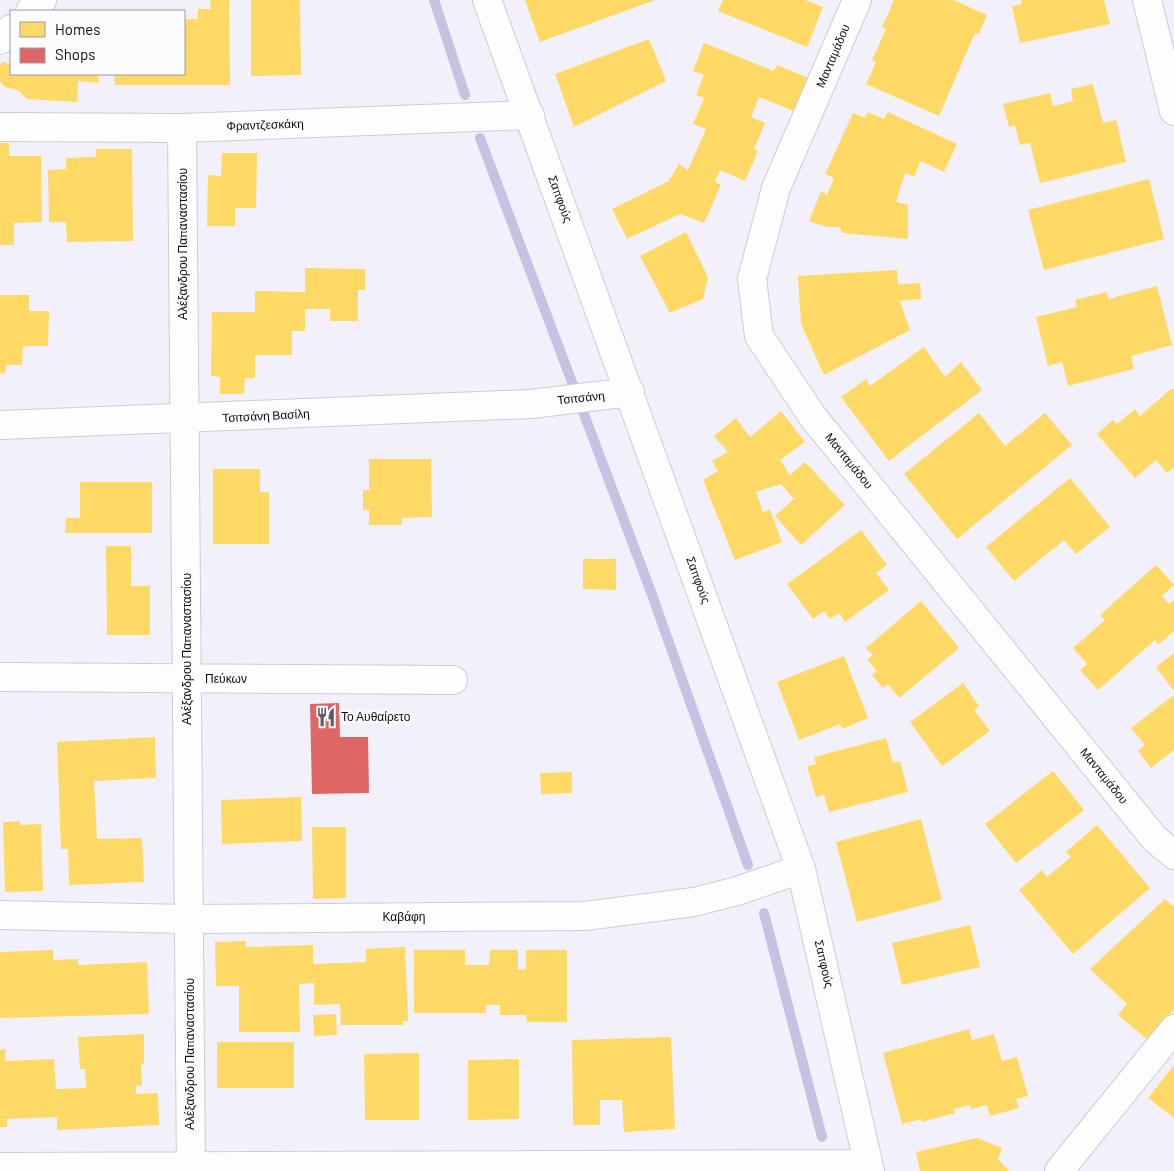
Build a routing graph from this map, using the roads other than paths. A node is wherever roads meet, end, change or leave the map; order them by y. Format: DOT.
graph roads {
  1 [pos="42,0"];
  2 [pos="487,0"];
  3 [pos="856,0"];
  4 [pos="1147,0"];
  5 [pos="31,10"];
  6 [pos="10,30"];
  7 [pos="0,40"];
  8 [pos="1168,62"];
  9 [pos="1174,112"];
  10 [pos="530,115"];
  11 [pos="0,127"];
  12 [pos="182,128"];
  13 [pos="617,394"];
  14 [pos="531,404"];
  15 [pos="185,419"];
  16 [pos="0,425"];
  17 [pos="0,677"];
  18 [pos="187,678"];
  19 [pos="453,680"];
  20 [pos="1174,855"];
  21 [pos="801,869"];
  22 [pos="0,915"];
  23 [pos="189,919"];
  24 [pos="1174,1029"];
  25 [pos="0,1167"];
  26 [pos="869,1168"];
  27 [pos="191,1170"];
  28 [pos="1059,1171"];
  1 -- 5 [label="street"];
  2 -- 10 [label="street, Σαπφούς"];
  3 -- 20 [label="street, Μανταμάδου"];
  4 -- 8 [label="street"];
  6 -- 7 [label="street"];
  8 -- 9 [label="street"];
  10 -- 12 [label="street, Φραντζεσκάκη"];
  10 -- 13 [label="street, Σαπφούς"];
  11 -- 12 [label="street, Φραντζεσκάκη"];
  12 -- 15 [label="street, Αλέξανδρου Παπαναστασίου"];
  13 -- 14 [label="street, Τσιτσάνη"];
  13 -- 21 [label="street, Σαπφούς"];
  14 -- 15 [label="street, Τσιτσάνη Βασίλη"];
  15 -- 16 [label="street, Τσιτσάνη Βασίλη"];
  15 -- 18 [label="street, Αλέξανδρου Παπαναστασίου"];
  17 -- 18 [label="street, Πεύκων"];
  18 -- 19 [label="street, Πεύκων"];
  18 -- 23 [label="street, Αλέξανδρου Παπαναστασίου"];
  21 -- 23 [label="street, Καβάφη"];
  21 -- 26 [label="street, Σαπφούς"];
  22 -- 23 [label="street, Καβάφη"];
  23 -- 27 [label="street, Αλέξανδρου Παπαναστασίου"];
  24 -- 28 [label="street"];
  25 -- 27 [label="street"];
  26 -- 27 [label="street"];
}
